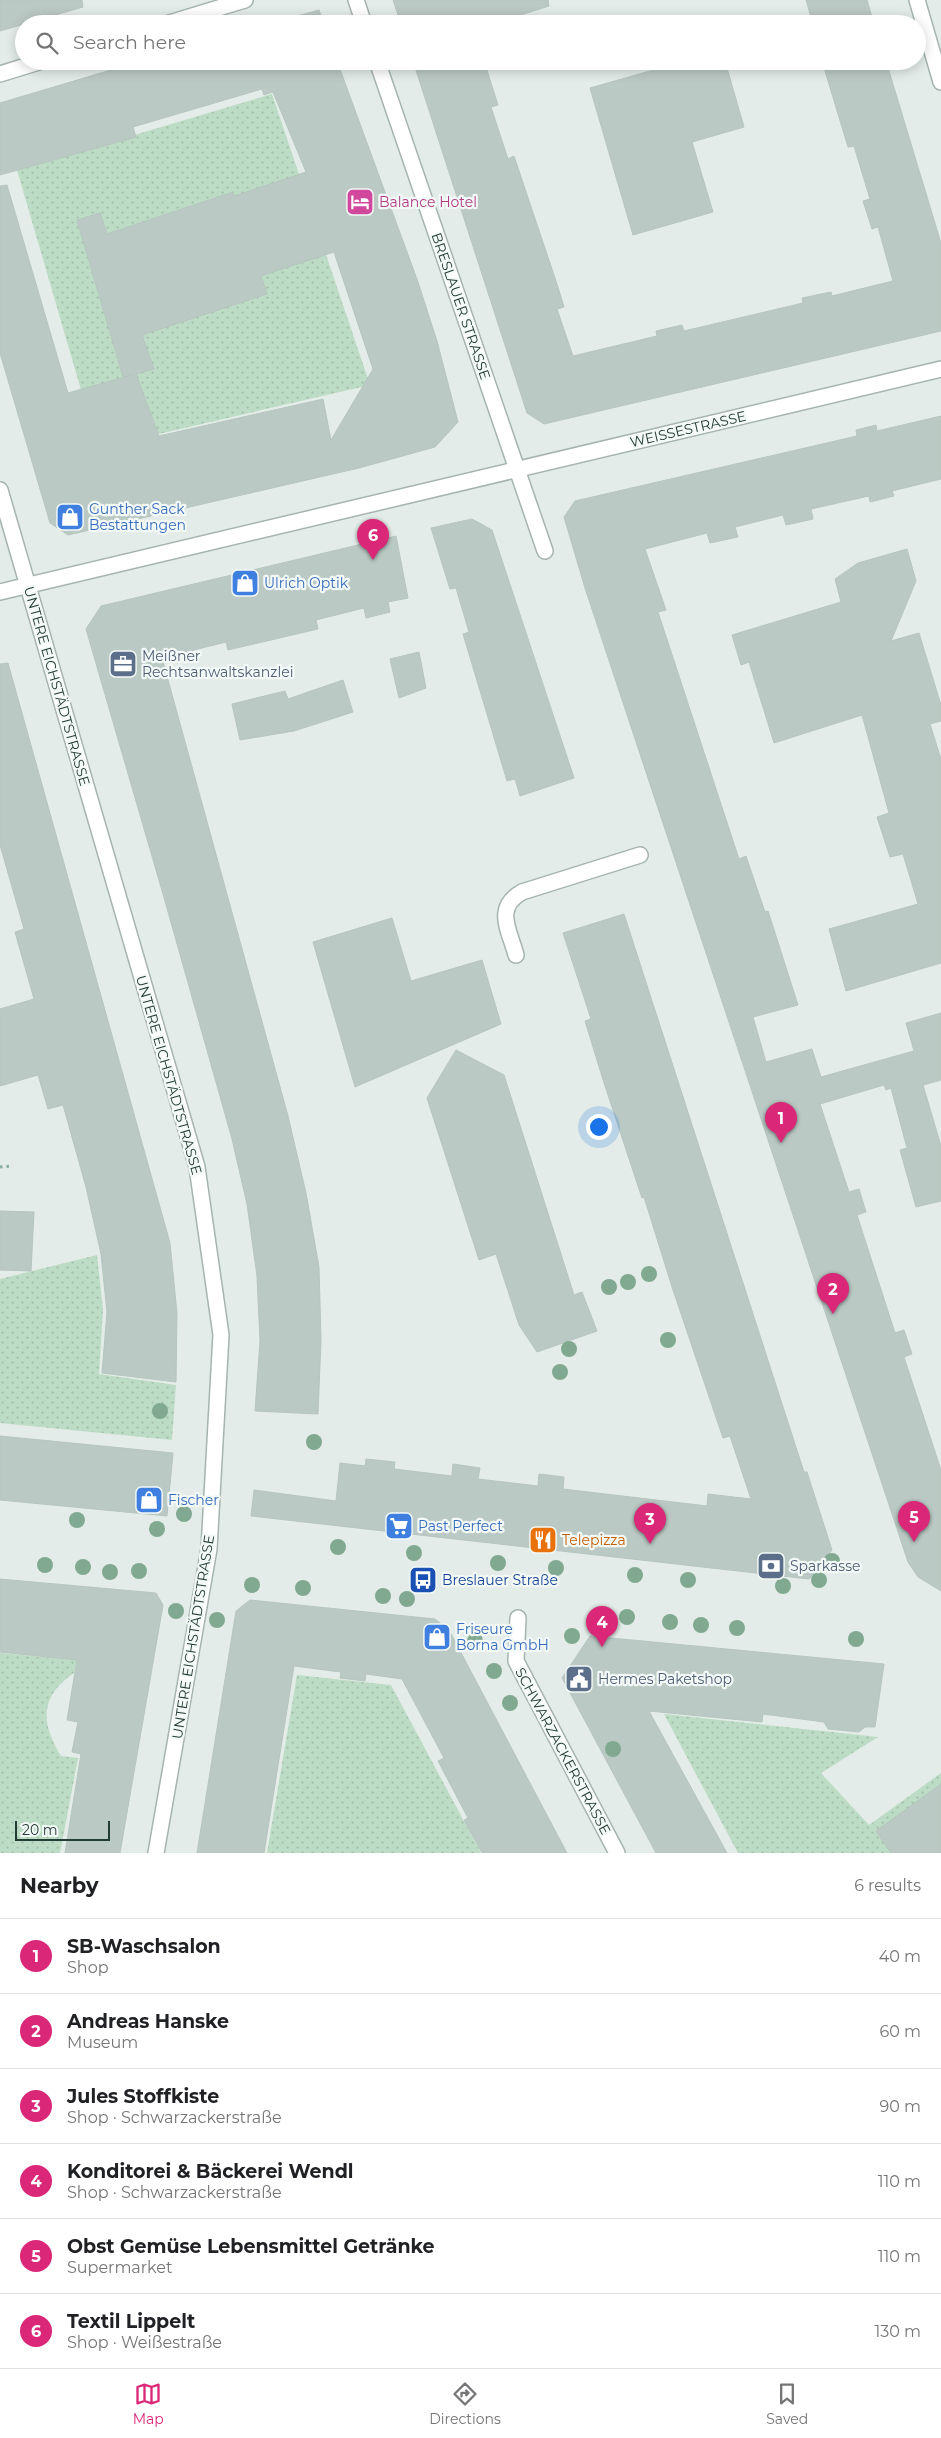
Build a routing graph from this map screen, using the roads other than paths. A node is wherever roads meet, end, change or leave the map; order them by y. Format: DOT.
graph roads {
  1 [pos="245,0"];
  2 [pos="356,0"];
  3 [pos="917,0"];
  4 [pos="196,15"];
  5 [pos="361,15"];
  6 [pos="921,15"];
  7 [pos="926,31"];
  8 [pos="15,69"];
  9 [pos="380,70"];
  10 [pos="0,74"];
  11 [pos="941,82"];
  12 [pos="941,369"];
  13 [pos="517,470"];
  14 [pos="0,490"];
  15 [pos="545,551"];
  16 [pos="28,586"];
  17 [pos="0,592"];
  18 [pos="640,855"];
  19 [pos="516,955"];
  20 [pos="518,1618"];
  21 [pos="156,1853"];
  22 [pos="617,1853"];
  1 -- 4 [label="street"];
  2 -- 5 [label="street"];
  3 -- 6 [label="street"];
  7 -- 11 [label="street"];
  8 -- 10 [label="street"];
  9 -- 13 [label="street, BRESLAUER STRASSE"];
  12 -- 13 [label="street, WEISSESTRASSE"];
  13 -- 15 [label="street, BRESLAUER STRASSE"];
  13 -- 16 [label="street, WEISSESTRASSE"];
  14 -- 16 [label="street, UNTERE EICHSTÄDTSTRASSE"];
  16 -- 17 [label="street, WEISSESTRASSE"];
  16 -- 21 [label="street, UNTERE EICHSTÄDTSTRASSE"];
  18 -- 19 [label="street"];
  20 -- 22 [label="street, SCHWARZACKERSTRASSE"];
}
